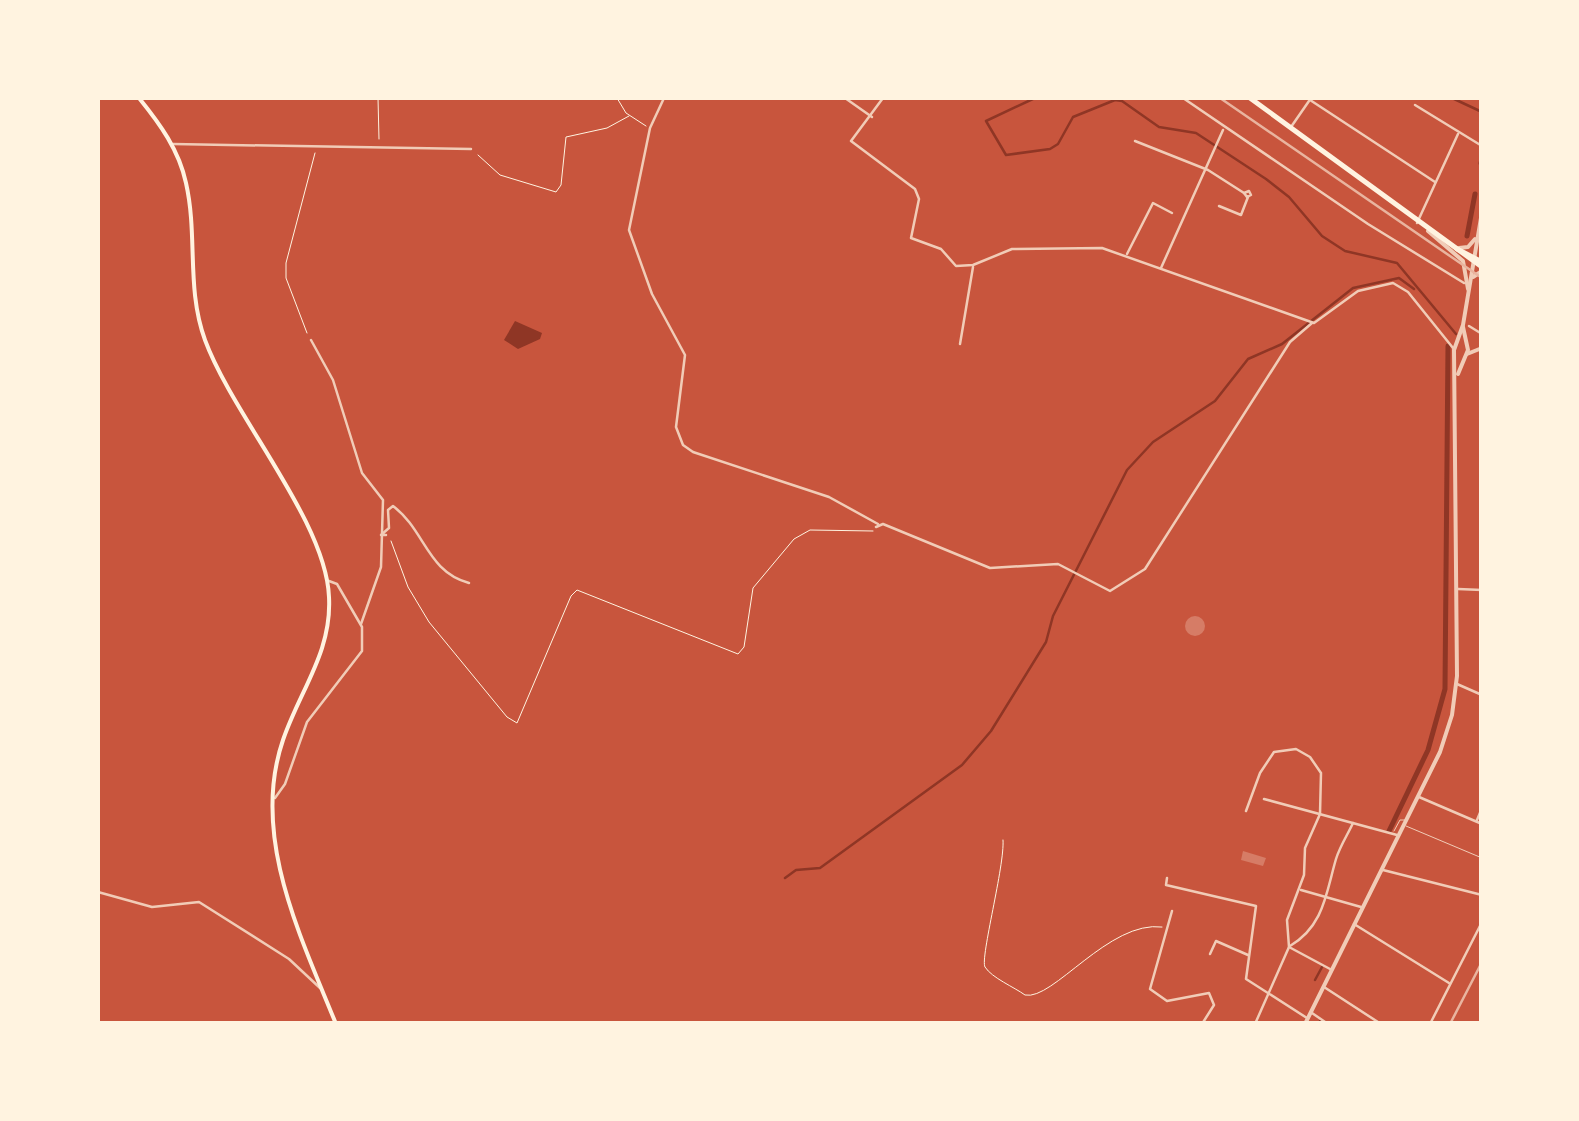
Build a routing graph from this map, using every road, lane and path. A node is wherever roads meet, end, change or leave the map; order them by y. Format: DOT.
graph roads {
  1 [pos="140,98"];
  2 [pos="378,98"];
  3 [pos="617,98"];
  4 [pos="664,98"];
  5 [pos="845,98"];
  6 [pos="883,98"];
  7 [pos="1183,98"];
  8 [pos="1250,98"];
  9 [pos="1308,98"];
  10 [pos="1414,105"];
  11 [pos="629,116"];
  12 [pos="872,118"];
  13 [pos="650,128"];
  14 [pos="1291,128"];
  15 [pos="1225,129"];
  16 [pos="1458,134"];
  17 [pos="1136,141"];
  18 [pos="172,144"];
  19 [pos="322,146"];
  20 [pos="1482,146"];
  21 [pos="371,148"];
  22 [pos="472,150"];
  23 [pos="1206,169"];
  24 [pos="1436,182"];
  25 [pos="1219,206"];
  26 [pos="1482,212"];
  27 [pos="1172,213"];
  28 [pos="1418,222"];
  29 [pos="1478,230"];
  30 [pos="1428,231"];
  31 [pos="1453,246"];
  32 [pos="1126,255"];
  33 [pos="1479,263"];
  34 [pos="973,265"];
  35 [pos="1161,268"];
  36 [pos="1467,282"];
  37 [pos="1312,322"];
  38 [pos="1466,326"];
  39 [pos="1482,334"];
  40 [pos="312,340"];
  41 [pos="960,344"];
  42 [pos="1466,345"];
  43 [pos="1456,348"];
  44 [pos="1466,355"];
  45 [pos="1457,384"];
  46 [pos="878,525"];
  47 [pos="383,535"];
  48 [pos="328,581"];
  49 [pos="469,583"];
  50 [pos="1456,589"];
  51 [pos="1482,590"];
  52 [pos="360,624"];
  53 [pos="1457,684"];
  54 [pos="1482,696"];
  55 [pos="294,716"];
  56 [pos="306,722"];
  57 [pos="1418,796"];
  58 [pos="274,799"];
  59 [pos="1264,799"];
  60 [pos="1482,808"];
  61 [pos="1246,811"];
  62 [pos="1320,814"];
  63 [pos="1479,822"];
  64 [pos="1354,823"];
  65 [pos="1404,823"];
  66 [pos="1395,835"];
  67 [pos="1002,840"];
  68 [pos="1482,858"];
  69 [pos="1381,869"];
  70 [pos="1167,878"];
  71 [pos="1300,889"];
  72 [pos="98,892"];
  73 [pos="1482,894"];
  74 [pos="1328,896"];
  75 [pos="1362,907"];
  76 [pos="1172,911"];
  77 [pos="1482,922"];
  78 [pos="1354,924"];
  79 [pos="1165,928"];
  80 [pos="1288,947"];
  81 [pos="1210,954"];
  82 [pos="1249,956"];
  83 [pos="1331,970"];
  84 [pos="1450,984"];
  85 [pos="1323,986"];
  86 [pos="323,990"];
  87 [pos="1270,995"];
  88 [pos="1308,1018"];
  89 [pos="336,1024"];
  90 [pos="1202,1024"];
  91 [pos="1255,1024"];
  92 [pos="1328,1024"];
  93 [pos="1382,1024"];
  94 [pos="1430,1024"];
  1 -- 18 [label="main road"];
  2 -- 21 [label="path"];
  3 -- 11 [label="path"];
  4 -- 13 [label="street"];
  5 -- 12 [label="street"];
  6 -- 12 [label="street"];
  7 -- 15 [label="street"];
  8 -- 14 [label="main road"];
  9 -- 14 [label="street"];
  9 -- 24 [label="street"];
  10 -- 16 [label="street"];
  11 -- 13 [label="path"];
  11 -- 22 [label="path"];
  12 -- 34 [label="street"];
  13 -- 46 [label="street"];
  14 -- 28 [label="main road"];
  15 -- 23 [label="street"];
  15 -- 36 [label="street"];
  16 -- 20 [label="street"];
  16 -- 24 [label="street"];
  17 -- 23 [label="street"];
  18 -- 19 [label="street"];
  18 -- 48 [label="main road"];
  19 -- 21 [label="street"];
  19 -- 40 [label="path"];
  21 -- 22 [label="street"];
  23 -- 25 [label="street"];
  23 -- 35 [label="street"];
  24 -- 28 [label="street"];
  26 -- 29 [label="street"];
  27 -- 32 [label="street"];
  28 -- 30 [label="main road"];
  28 -- 31 [label="main road"];
  29 -- 31 [label="street"];
  29 -- 33 [label="street"];
  30 -- 33 [label="main road"];
  30 -- 36 [label="street"];
  31 -- 33 [label="main road"];
  32 -- 34 [label="street"];
  32 -- 35 [label="street"];
  33 -- 36 [label="street"];
  33 -- 36 [label="street"];
  34 -- 41 [label="street"];
  35 -- 37 [label="street"];
  36 -- 38 [label="street"];
  37 -- 43 [label="street"];
  37 -- 46 [label="street"];
  38 -- 39 [label="street"];
  38 -- 42 [label="street"];
  38 -- 43 [label="street"];
  40 -- 47 [label="street"];
  42 -- 43 [label="street"];
  42 -- 44 [label="street"];
  42 -- 44 [label="street"];
  43 -- 44 [label="street"];
  43 -- 45 [label="street"];
  44 -- 45 [label="street"];
  45 -- 50 [label="street"];
  46 -- 47 [label="path"];
  47 -- 49 [label="street"];
  47 -- 52 [label="street"];
  48 -- 52 [label="street"];
  48 -- 55 [label="main road"];
  50 -- 51 [label="street"];
  50 -- 53 [label="street"];
  52 -- 56 [label="street"];
  53 -- 54 [label="street"];
  53 -- 57 [label="street"];
  55 -- 56 [label="street"];
  55 -- 58 [label="main road"];
  56 -- 58 [label="street"];
  57 -- 63 [label="street"];
  57 -- 65 [label="street"];
  58 -- 86 [label="main road"];
  59 -- 62 [label="street"];
  60 -- 63 [label="street"];
  61 -- 62 [label="street"];
  62 -- 64 [label="street"];
  62 -- 71 [label="street"];
  64 -- 66 [label="street"];
  64 -- 74 [label="street"];
  65 -- 66 [label="street"];
  65 -- 68 [label="lane"];
  66 -- 69 [label="street"];
  67 -- 79 [label="path"];
  69 -- 73 [label="street"];
  69 -- 75 [label="street"];
  70 -- 82 [label="street"];
  71 -- 74 [label="street"];
  71 -- 80 [label="street"];
  72 -- 86 [label="street"];
  74 -- 75 [label="street"];
  74 -- 80 [label="street"];
  75 -- 78 [label="street"];
  76 -- 79 [label="street"];
  77 -- 84 [label="street"];
  78 -- 83 [label="street"];
  78 -- 84 [label="street"];
  79 -- 90 [label="street"];
  80 -- 83 [label="street"];
  80 -- 87 [label="street"];
  81 -- 82 [label="street"];
  82 -- 87 [label="street"];
  83 -- 85 [label="street"];
  84 -- 94 [label="street"];
  85 -- 88 [label="street"];
  85 -- 93 [label="street"];
  86 -- 89 [label="main road"];
  87 -- 88 [label="street"];
  87 -- 91 [label="street"];
  88 -- 92 [label="street"];
}
